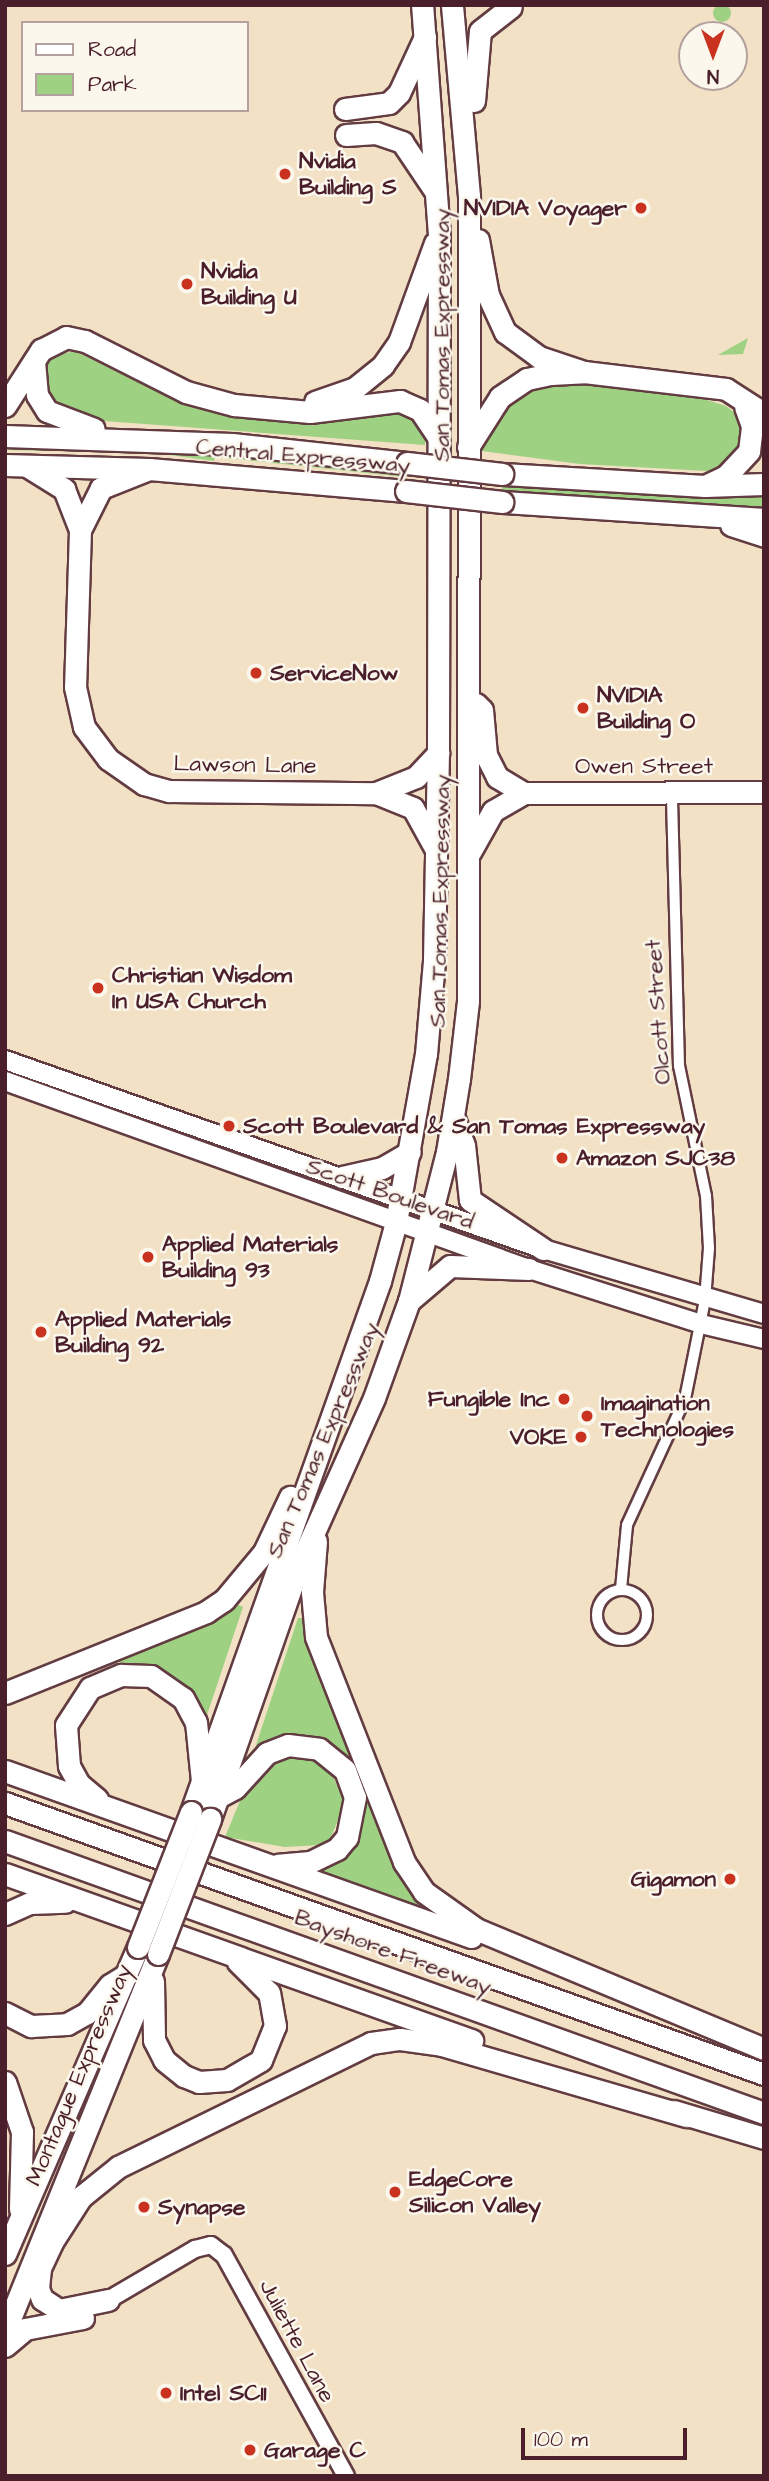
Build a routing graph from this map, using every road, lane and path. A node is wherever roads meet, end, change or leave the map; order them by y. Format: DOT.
graph roads {
  1 [pos="422,5"];
  2 [pos="452,5"];
  3 [pos="507,5"];
  4 [pos="425,37"];
  5 [pos="345,109"];
  6 [pos="346,135"];
  7 [pos="437,195"];
  8 [pos="469,196"];
  9 [pos="439,235"];
  10 [pos="34,359"];
  11 [pos="584,372"];
  12 [pos="741,398"];
  13 [pos="5,406"];
  14 [pos="278,410"];
  15 [pos="764,424"];
  16 [pos="5,436"];
  17 [pos="111,437"];
  18 [pos="439,439"];
  19 [pos="467,449"];
  20 [pos="15,465"];
  21 [pos="149,469"];
  22 [pos="764,484"];
  23 [pos="705,486"];
  24 [pos="706,517"];
  25 [pos="764,519"];
  26 [pos="80,530"];
  27 [pos="764,536"];
  28 [pos="468,696"];
  29 [pos="438,752"];
  30 [pos="672,792"];
  31 [pos="764,792"];
  32 [pos="376,793"];
  33 [pos="524,793"];
  34 [pos="435,848"];
  35 [pos="469,852"];
  36 [pos="5,1060"];
  37 [pos="5,1080"];
  38 [pos="453,1118"];
  39 [pos="410,1152"];
  40 [pos="342,1177"];
  41 [pos="400,1198"];
  42 [pos="433,1209"];
  43 [pos="396,1222"];
  44 [pos="427,1234"];
  45 [pos="543,1249"];
  46 [pos="529,1269"];
  47 [pos="705,1300"];
  48 [pos="409,1301"];
  49 [pos="764,1314"];
  50 [pos="701,1324"];
  51 [pos="764,1339"];
  52 [pos="315,1466"];
  53 [pos="318,1521"];
  54 [pos="621,1590"];
  55 [pos="5,1693"];
  56 [pos="5,1771"];
  57 [pos="203,1782"];
  58 [pos="218,1797"];
  59 [pos="5,1803"];
  60 [pos="117,1810"];
  61 [pos="200,1816"];
  62 [pos="5,1842"];
  63 [pos="264,1865"];
  64 [pos="178,1873"];
  65 [pos="5,1874"];
  66 [pos="99,1908"];
  67 [pos="5,1914"];
  68 [pos="222,1951"];
  69 [pos="149,1958"];
  70 [pos="127,1974"];
  71 [pos="612,1986"];
  72 [pos="5,2014"];
  73 [pos="764,2049"];
  74 [pos="764,2074"];
  75 [pos="5,2082"];
  76 [pos="764,2113"];
  77 [pos="687,2116"];
  78 [pos="764,2138"];
  79 [pos="20,2219"];
  80 [pos="5,2255"];
  81 [pos="39,2273"];
  82 [pos="19,2295"];
  83 [pos="108,2300"];
  84 [pos="5,2331"];
  85 [pos="5,2346"];
  86 [pos="346,2476"];
  1 -- 4 [label="highway, San Tomas Expressway"];
  2 -- 8 [label="highway, San Tomas Expressway"];
  3 -- 8 [label="highway"];
  4 -- 5 [label="highway"];
  4 -- 7 [label="highway, San Tomas Expressway"];
  6 -- 7 [label="highway"];
  7 -- 9 [label="highway, San Tomas Expressway"];
  8 -- 11 [label="highway"];
  8 -- 19 [label="highway, San Tomas Expressway"];
  9 -- 14 [label="highway"];
  9 -- 18 [label="highway, San Tomas Expressway"];
  10 -- 13 [label="highway"];
  10 -- 14 [label="highway"];
  10 -- 17 [label="highway"];
  11 -- 12 [label="highway"];
  11 -- 19 [label="highway"];
  12 -- 15 [label="highway"];
  12 -- 23 [label="highway"];
  14 -- 18 [label="highway"];
  16 -- 17 [label="highway, Central Expressway"];
  17 -- 23 [label="highway, Central Expressway, bridge"];
  18 -- 29 [label="highway, San Tomas Expressway"];
  19 -- 28 [label="highway, San Tomas Expressway"];
  20 -- 21 [label="highway, Central Expressway"];
  20 -- 26 [label="highway"];
  21 -- 24 [label="highway, Central Expressway, bridge"];
  21 -- 26 [label="highway"];
  22 -- 23 [label="highway, Central Expressway"];
  24 -- 25 [label="highway, Central Expressway"];
  24 -- 27 [label="highway"];
  26 -- 32 [label="highway, Lawson Lane"];
  28 -- 33 [label="highway"];
  28 -- 35 [label="highway, San Tomas Expressway"];
  29 -- 32 [label="highway"];
  29 -- 34 [label="highway, San Tomas Expressway"];
  30 -- 31 [label="highway, Owen Street"];
  30 -- 33 [label="highway, Owen Street"];
  30 -- 47 [label="street, Olcott Street"];
  32 -- 34 [label="highway"];
  33 -- 35 [label="highway"];
  34 -- 39 [label="highway, San Tomas Expressway"];
  35 -- 38 [label="highway, San Tomas Expressway"];
  36 -- 40 [label="main road, Scott Boulevard"];
  37 -- 43 [label="main road, Scott Boulevard"];
  38 -- 42 [label="highway, San Tomas Expressway"];
  38 -- 45 [label="highway"];
  39 -- 40 [label="highway"];
  39 -- 41 [label="highway, San Tomas Expressway"];
  40 -- 41 [label="main road, Scott Boulevard"];
  41 -- 42 [label="main road, Scott Boulevard"];
  41 -- 43 [label="highway, San Tomas Expressway"];
  42 -- 44 [label="highway, San Tomas Expressway"];
  42 -- 45 [label="main road, Scott Boulevard"];
  43 -- 44 [label="main road, Scott Boulevard"];
  43 -- 52 [label="highway, San Tomas Expressway"];
  44 -- 46 [label="main road, Scott Boulevard"];
  44 -- 48 [label="highway, San Tomas Expressway"];
  45 -- 47 [label="main road, Scott Boulevard"];
  46 -- 48 [label="highway"];
  46 -- 50 [label="main road, Scott Boulevard"];
  47 -- 49 [label="main road, Scott Boulevard"];
  47 -- 50 [label="street, Olcott Street"];
  48 -- 53 [label="highway, San Tomas Expressway"];
  50 -- 51 [label="main road, Scott Boulevard"];
  50 -- 54 [label="street, Olcott Street"];
  52 -- 55 [label="highway"];
  52 -- 57 [label="highway, San Tomas Expressway"];
  53 -- 58 [label="highway, San Tomas Expressway"];
  53 -- 71 [label="highway"];
  54 -- 54 [label="street"];
  56 -- 60 [label="highway"];
  57 -- 60 [label="highway"];
  57 -- 61 [label="highway, San Tomas Expressway"];
  58 -- 61 [label="highway, San Tomas Expressway"];
  58 -- 63 [label="highway"];
  59 -- 74 [label="highway, Bayshore Freeway"];
  60 -- 63 [label="highway"];
  61 -- 64 [label="highway, San Tomas Expressway, bridge"];
  62 -- 76 [label="highway, Bayshore Freeway"];
  63 -- 71 [label="highway"];
  64 -- 69 [label="highway, Montague Expressway, bridge"];
  65 -- 66 [label="highway"];
  66 -- 67 [label="highway"];
  66 -- 68 [label="highway"];
  68 -- 69 [label="highway"];
  68 -- 77 [label="highway"];
  69 -- 70 [label="highway, Montague Expressway"];
  69 -- 82 [label="highway, Montague Expressway"];
  70 -- 72 [label="highway"];
  70 -- 79 [label="highway, Montague Expressway"];
  71 -- 73 [label="highway"];
  75 -- 79 [label="highway"];
  77 -- 78 [label="highway"];
  77 -- 81 [label="highway"];
  79 -- 80 [label="highway, Montague Expressway"];
  81 -- 82 [label="highway"];
  81 -- 83 [label="highway"];
  82 -- 84 [label="highway, Montague Expressway"];
  83 -- 85 [label="highway"];
  83 -- 86 [label="street, Juliette Lane"];
}
